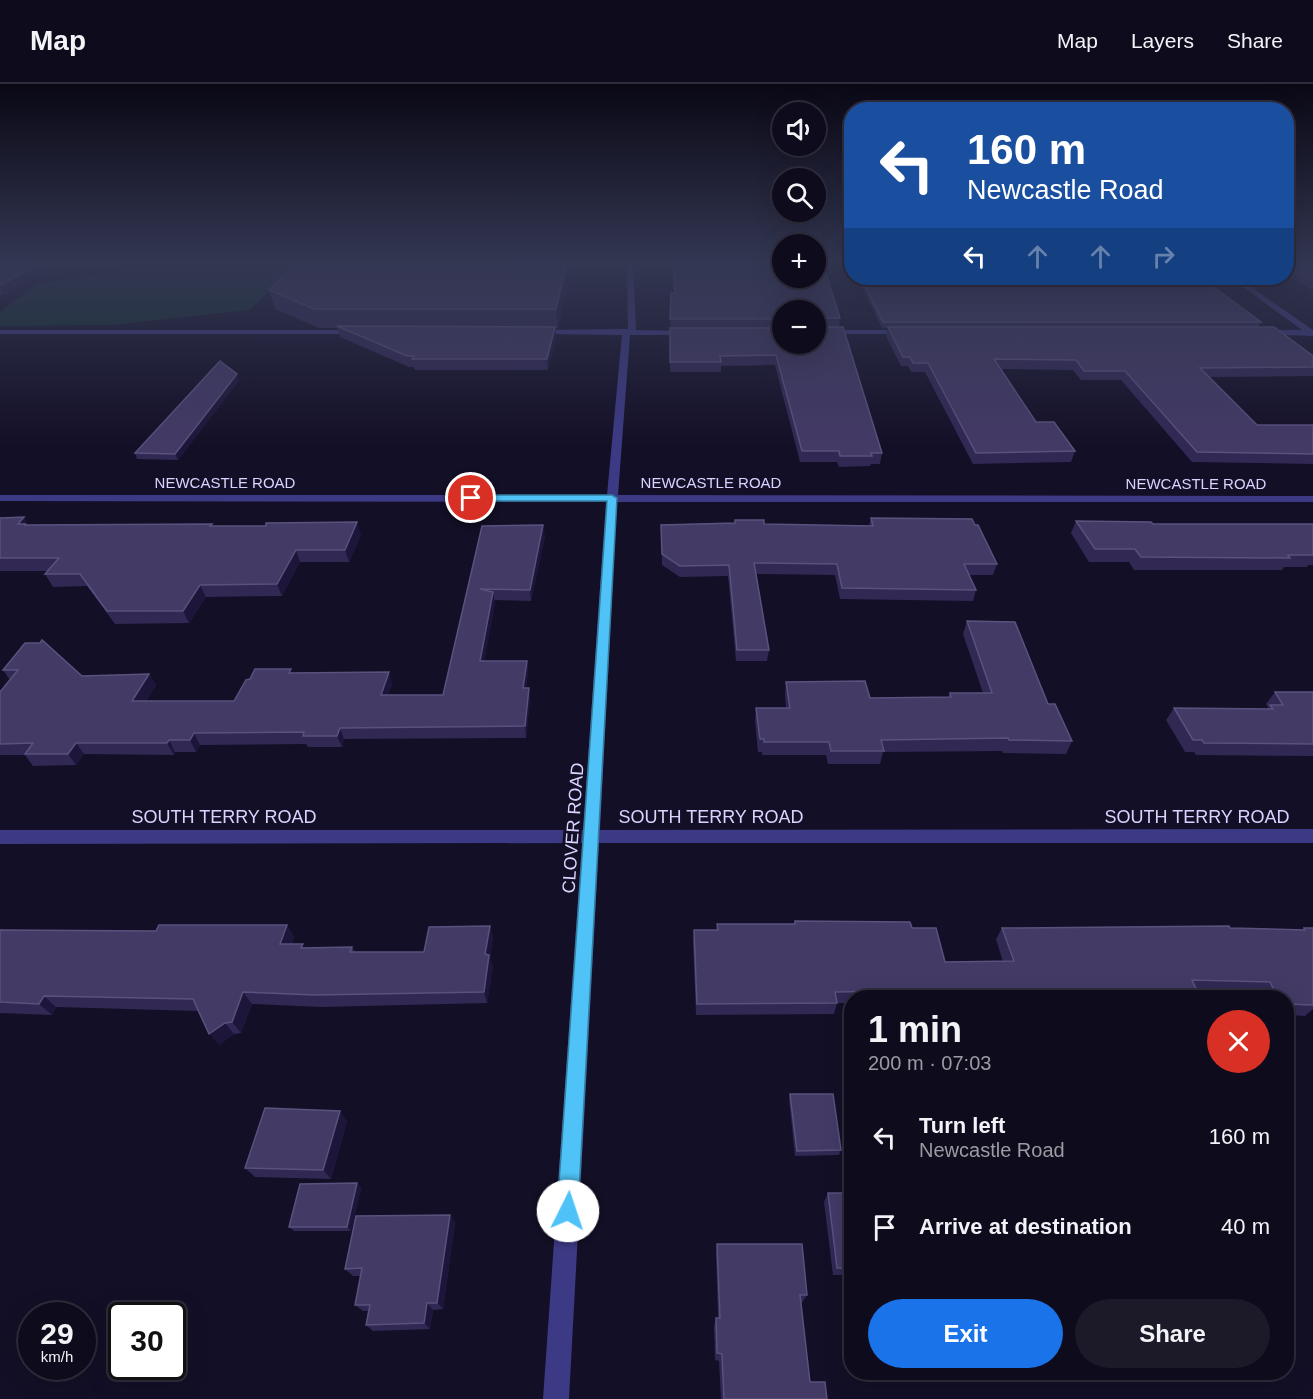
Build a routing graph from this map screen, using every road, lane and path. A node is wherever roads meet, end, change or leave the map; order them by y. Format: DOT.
graph roads {
  1 [pos="632,324"];
  2 [pos="0,332"];
  3 [pos="365,332"];
  4 [pos="523,332"];
  5 [pos="921,332"];
  6 [pos="1252,332"];
  7 [pos="626,333"];
  8 [pos="702,333"];
  9 [pos="826,333"];
  10 [pos="1312,333"];
  11 [pos="0,498"];
  12 [pos="612,498"];
  13 [pos="1313,499"];
  14 [pos="592,836"];
  15 [pos="1313,836"];
  16 [pos="0,837"];
  17 [pos="556,1399"];
  1 -- 7 [label="street, CLOVER ROAD"];
  2 -- 3 [label="street"];
  4 -- 7 [label="street"];
  5 -- 9 [label="street"];
  6 -- 10 [label="street"];
  7 -- 8 [label="street"];
  7 -- 12 [label="street, CLOVER ROAD"];
  11 -- 12 [label="street, NEWCASTLE ROAD"];
  12 -- 13 [label="street, NEWCASTLE ROAD"];
  12 -- 14 [label="street, CLOVER ROAD"];
  14 -- 15 [label="street, SOUTH TERRY ROAD"];
  14 -- 16 [label="street, SOUTH TERRY ROAD"];
  14 -- 17 [label="street, CLOVER ROAD"];
}
